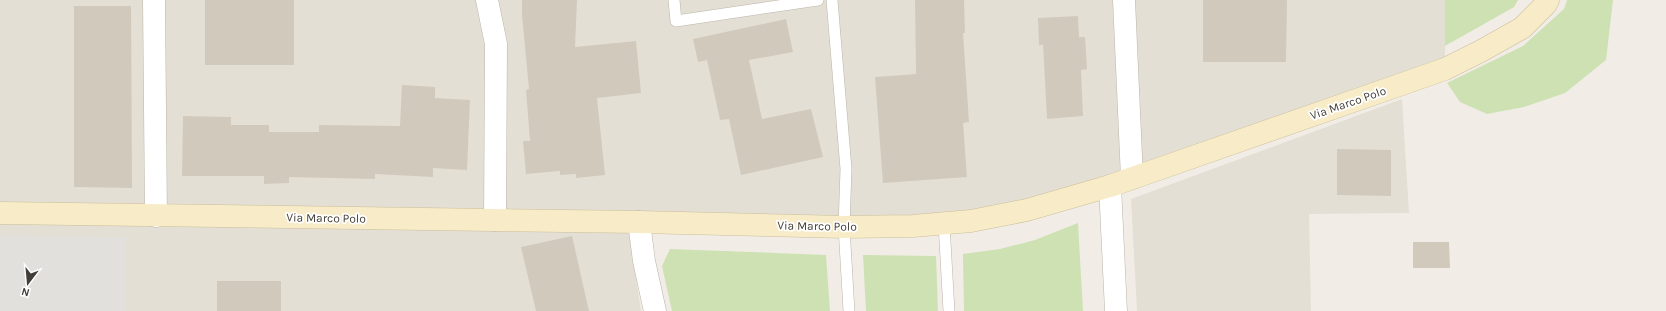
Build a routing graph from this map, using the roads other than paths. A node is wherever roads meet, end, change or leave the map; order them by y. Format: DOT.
graph roads {
  1 [pos="154,0"];
  2 [pos="486,0"];
  3 [pos="674,0"];
  4 [pos="818,0"];
  5 [pos="832,0"];
  6 [pos="1124,0"];
  7 [pos="1548,0"];
  8 [pos="1132,178"];
  9 [pos="1110,186"];
  10 [pos="0,214"];
  11 [pos="156,216"];
  12 [pos="495,220"];
  13 [pos="639,222"];
  14 [pos="944,224"];
  15 [pos="844,227"];
  16 [pos="654,311"];
  17 [pos="849,311"];
  18 [pos="949,311"];
  19 [pos="1116,311"];
  1 -- 11 [label="street"];
  2 -- 12 [label="street"];
  3 -- 4 [label="lane"];
  5 -- 15 [label="lane"];
  6 -- 8 [label="street"];
  7 -- 8 [label="street, Via Marco Polo"];
  8 -- 9 [label="street, Via Marco Polo"];
  9 -- 14 [label="street, Via Marco Polo"];
  9 -- 19 [label="street"];
  10 -- 11 [label="street, Via Marco Polo"];
  11 -- 12 [label="street, Via Marco Polo"];
  12 -- 13 [label="street, Via Marco Polo"];
  13 -- 15 [label="street, Via Marco Polo"];
  13 -- 16 [label="street"];
  14 -- 15 [label="street, Via Marco Polo"];
  14 -- 18 [label="lane"];
  15 -- 17 [label="lane"];
}
